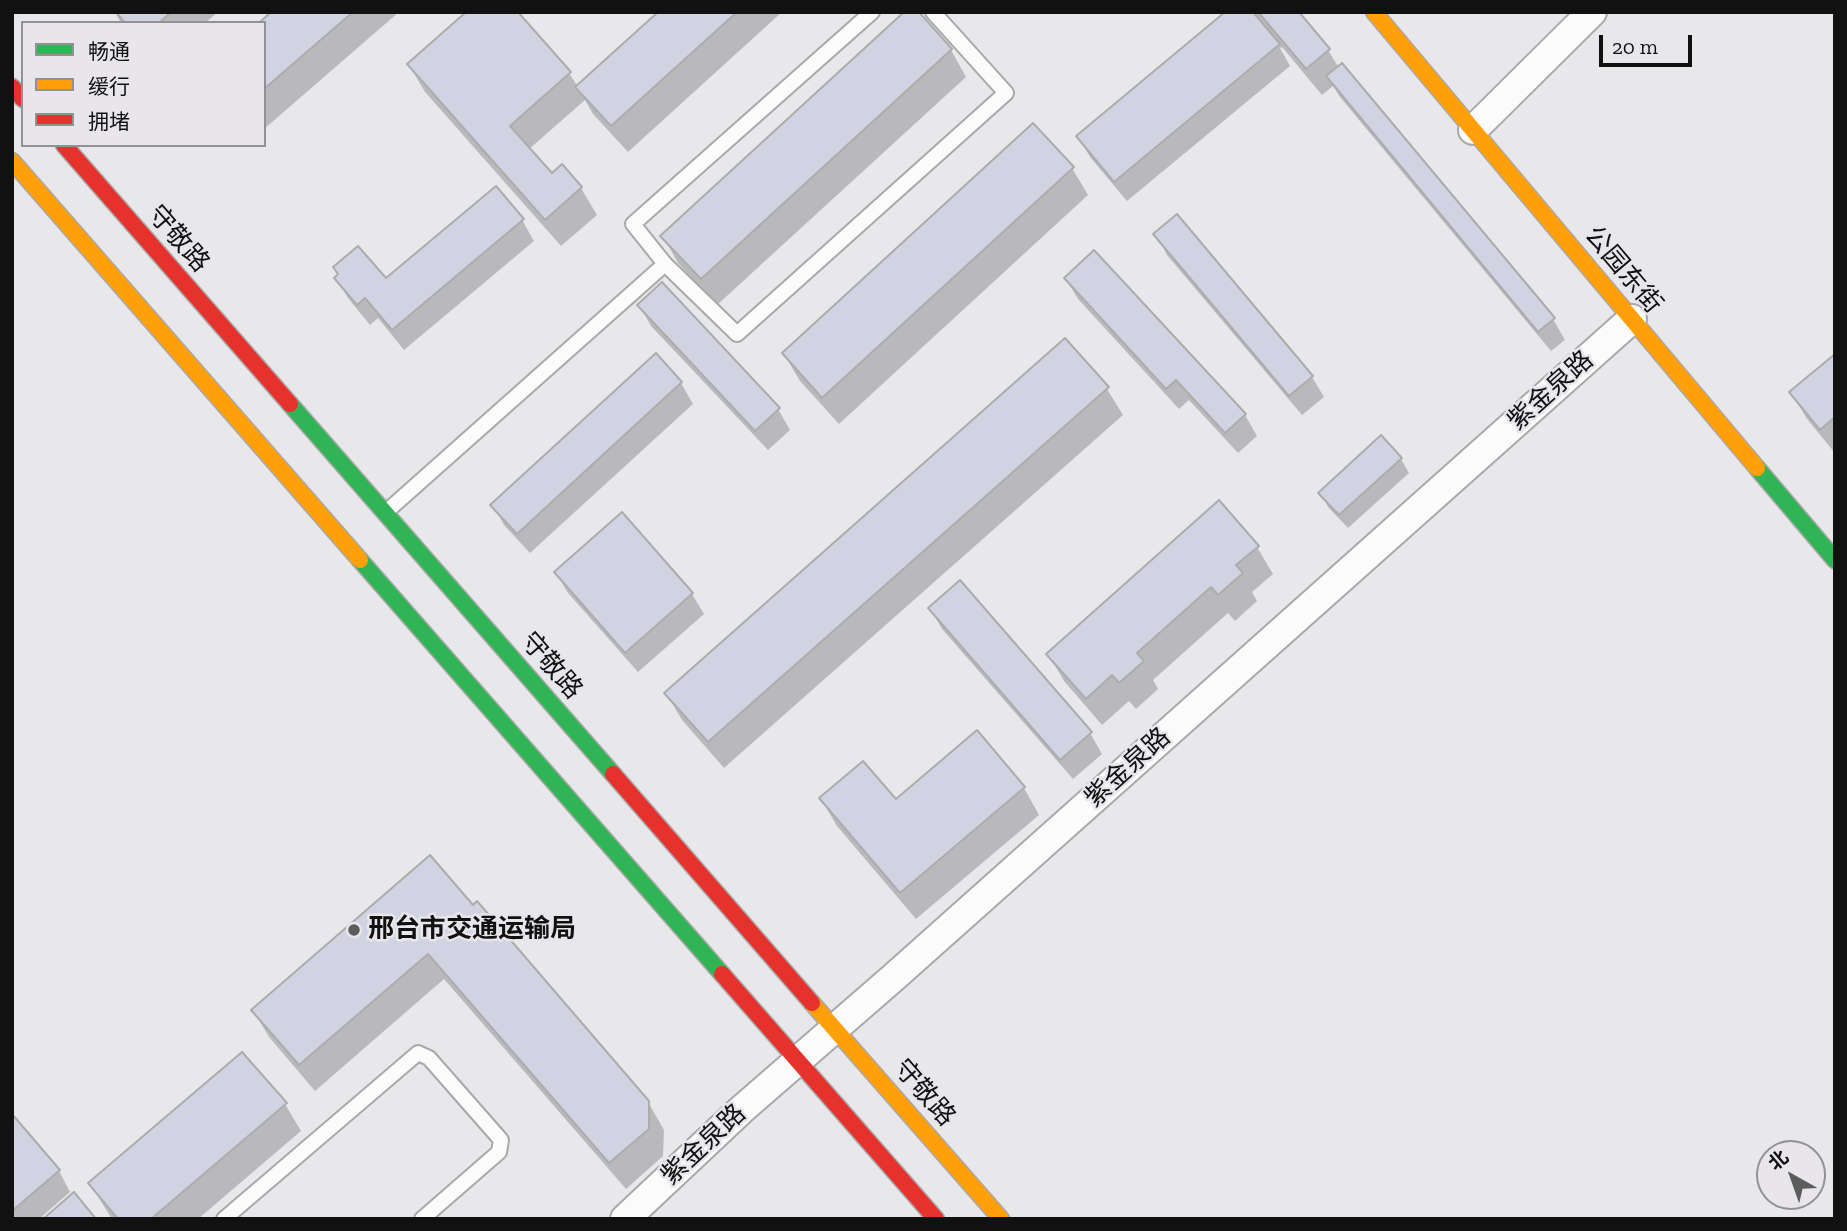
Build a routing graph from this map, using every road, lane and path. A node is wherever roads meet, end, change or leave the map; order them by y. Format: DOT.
graph roads {
  1 [pos="872,12"];
  2 [pos="933,12"];
  3 [pos="1374,12"];
  4 [pos="1592,12"];
  5 [pos="1473,130"];
  6 [pos="66,147"];
  7 [pos="12,161"];
  8 [pos="665,264"];
  9 [pos="1632,319"];
  10 [pos="385,513"];
  11 [pos="1835,560"];
  12 [pos="835,1028"];
  13 [pos="798,1061"];
  14 [pos="224,1219"];
  15 [pos="422,1219"];
  16 [pos="625,1219"];
  17 [pos="936,1219"];
  18 [pos="1001,1219"];
  1 -- 8 [label="lane"];
  2 -- 8 [label="lane"];
  3 -- 5 [label="main road, 公园东街"];
  4 -- 5 [label="street"];
  5 -- 9 [label="main road, 公园东街"];
  6 -- 10 [label="main road, 守敬路"];
  7 -- 13 [label="main road"];
  8 -- 10 [label="lane"];
  9 -- 11 [label="main road, 公园东街"];
  9 -- 12 [label="street, 紫金泉路"];
  10 -- 12 [label="main road, 守敬路"];
  12 -- 13 [label="street, 紫金泉路"];
  12 -- 18 [label="main road, 守敬路"];
  13 -- 16 [label="street, 紫金泉路"];
  13 -- 17 [label="main road"];
  14 -- 15 [label="lane"];
}
